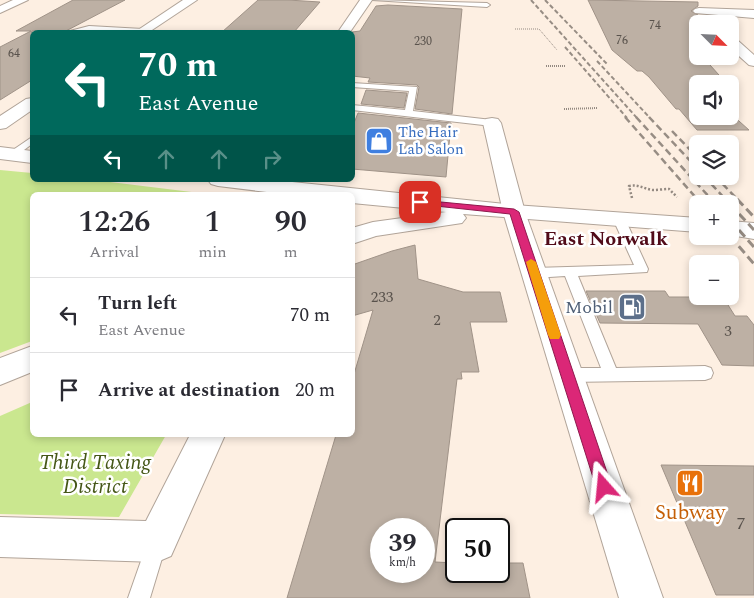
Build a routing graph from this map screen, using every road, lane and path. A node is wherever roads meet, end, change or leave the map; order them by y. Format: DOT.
graph roads {
  1 [pos="22,0"];
  2 [pos="191,0"];
  3 [pos="366,0"];
  4 [pos="375,0"];
  5 [pos="688,0"];
  6 [pos="487,5"];
  7 [pos="0,10"];
  8 [pos="699,11"];
  9 [pos="754,14"];
  10 [pos="703,15"];
  11 [pos="515,29"];
  12 [pos="80,30"];
  13 [pos="116,30"];
  14 [pos="145,30"];
  15 [pos="345,30"];
  16 [pos="739,49"];
  17 [pos="558,50"];
  18 [pos="754,62"];
  19 [pos="546,66"];
  20 [pos="565,66"];
  21 [pos="355,86"];
  22 [pos="30,105"];
  23 [pos="355,107"];
  24 [pos="598,108"];
  25 [pos="564,109"];
  26 [pos="408,114"];
  27 [pos="492,122"];
  28 [pos="0,124"];
  29 [pos="30,142"];
  30 [pos="15,155"];
  31 [pos="244,182"];
  32 [pos="269,192"];
  33 [pos="323,192"];
  34 [pos="355,196"];
  35 [pos="677,197"];
  36 [pos="636,203"];
  37 [pos="514,212"];
  38 [pos="619,219"];
  39 [pos="689,224"];
  40 [pos="739,229"];
  41 [pos="754,231"];
  42 [pos="355,235"];
  43 [pos="570,272"];
  44 [pos="534,273"];
  45 [pos="30,361"];
  46 [pos="0,372"];
  47 [pos="705,373"];
  48 [pos="611,374"];
  49 [pos="568,375"];
  50 [pos="207,437"];
  51 [pos="0,537"];
  52 [pos="156,542"];
  53 [pos="139,598"];
  54 [pos="641,598"];
  1 -- 7 [label="main road"];
  2 -- 14 [label="main road"];
  3 -- 15 [label="main road"];
  4 -- 6 [label="lane"];
  5 -- 8 [label="main road"];
  8 -- 9 [label="main road"];
  8 -- 10 [label="main road"];
  11 -- 17 [label="path"];
  12 -- 13 [label="lane"];
  16 -- 18 [label="main road"];
  19 -- 20 [label="path"];
  21 -- 26 [label="lane"];
  22 -- 28 [label="main road"];
  23 -- 26 [label="lane"];
  24 -- 25 [label="path"];
  26 -- 27 [label="lane"];
  27 -- 37 [label="main road"];
  29 -- 30 [label="lane"];
  31 -- 32 [label="main road"];
  31 -- 33 [label="main road"];
  34 -- 37 [label="main road"];
  35 -- 36 [label="path"];
  37 -- 38 [label="main road"];
  37 -- 42 [label="main road"];
  37 -- 44 [label="main road"];
  38 -- 39 [label="main road"];
  38 -- 43 [label="lane"];
  40 -- 41 [label="main road"];
  43 -- 44 [label="lane"];
  43 -- 48 [label="lane"];
  44 -- 49 [label="main road"];
  45 -- 46 [label="main road"];
  47 -- 48 [label="lane"];
  48 -- 49 [label="lane"];
  49 -- 54 [label="main road"];
  50 -- 52 [label="main road"];
  51 -- 52 [label="main road"];
  52 -- 53 [label="lane"];
}
